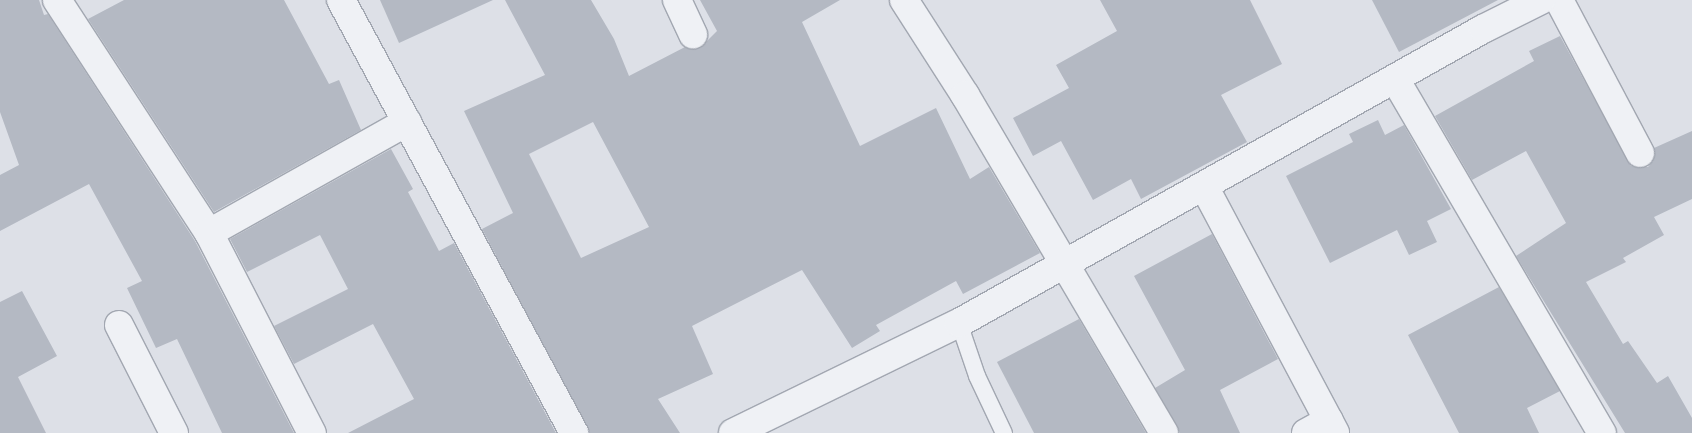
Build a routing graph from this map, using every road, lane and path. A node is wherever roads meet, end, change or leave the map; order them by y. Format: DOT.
graph roads {
  1 [pos="57,0"];
  2 [pos="677,0"];
  3 [pos="904,0"];
  4 [pos="1541,0"];
  5 [pos="1558,0"];
  6 [pos="346,1"];
  7 [pos="1504,8"];
  8 [pos="693,34"];
  9 [pos="1395,79"];
  10 [pos="408,122"];
  11 [pos="1640,152"];
  12 [pos="1205,188"];
  13 [pos="209,233"];
  14 [pos="1064,262"];
  15 [pos="959,323"];
  16 [pos="119,325"];
  17 [pos="1323,429"];
  18 [pos="737,432"];
  19 [pos="174,433"];
  20 [pos="312,433"];
  21 [pos="574,433"];
  22 [pos="1004,433"];
  23 [pos="1164,433"];
  24 [pos="1602,433"];
  1 -- 13 [label="street"];
  2 -- 8 [label="street"];
  3 -- 14 [label="street"];
  4 -- 7 [label="street"];
  5 -- 11 [label="street"];
  6 -- 10 [label="street"];
  7 -- 9 [label="street"];
  9 -- 12 [label="street"];
  9 -- 24 [label="street"];
  10 -- 13 [label="street"];
  10 -- 21 [label="street"];
  12 -- 14 [label="street"];
  12 -- 17 [label="street"];
  13 -- 20 [label="street"];
  14 -- 15 [label="street"];
  14 -- 23 [label="street"];
  15 -- 18 [label="street"];
  15 -- 22 [label="lane"];
  16 -- 19 [label="street"];
}
